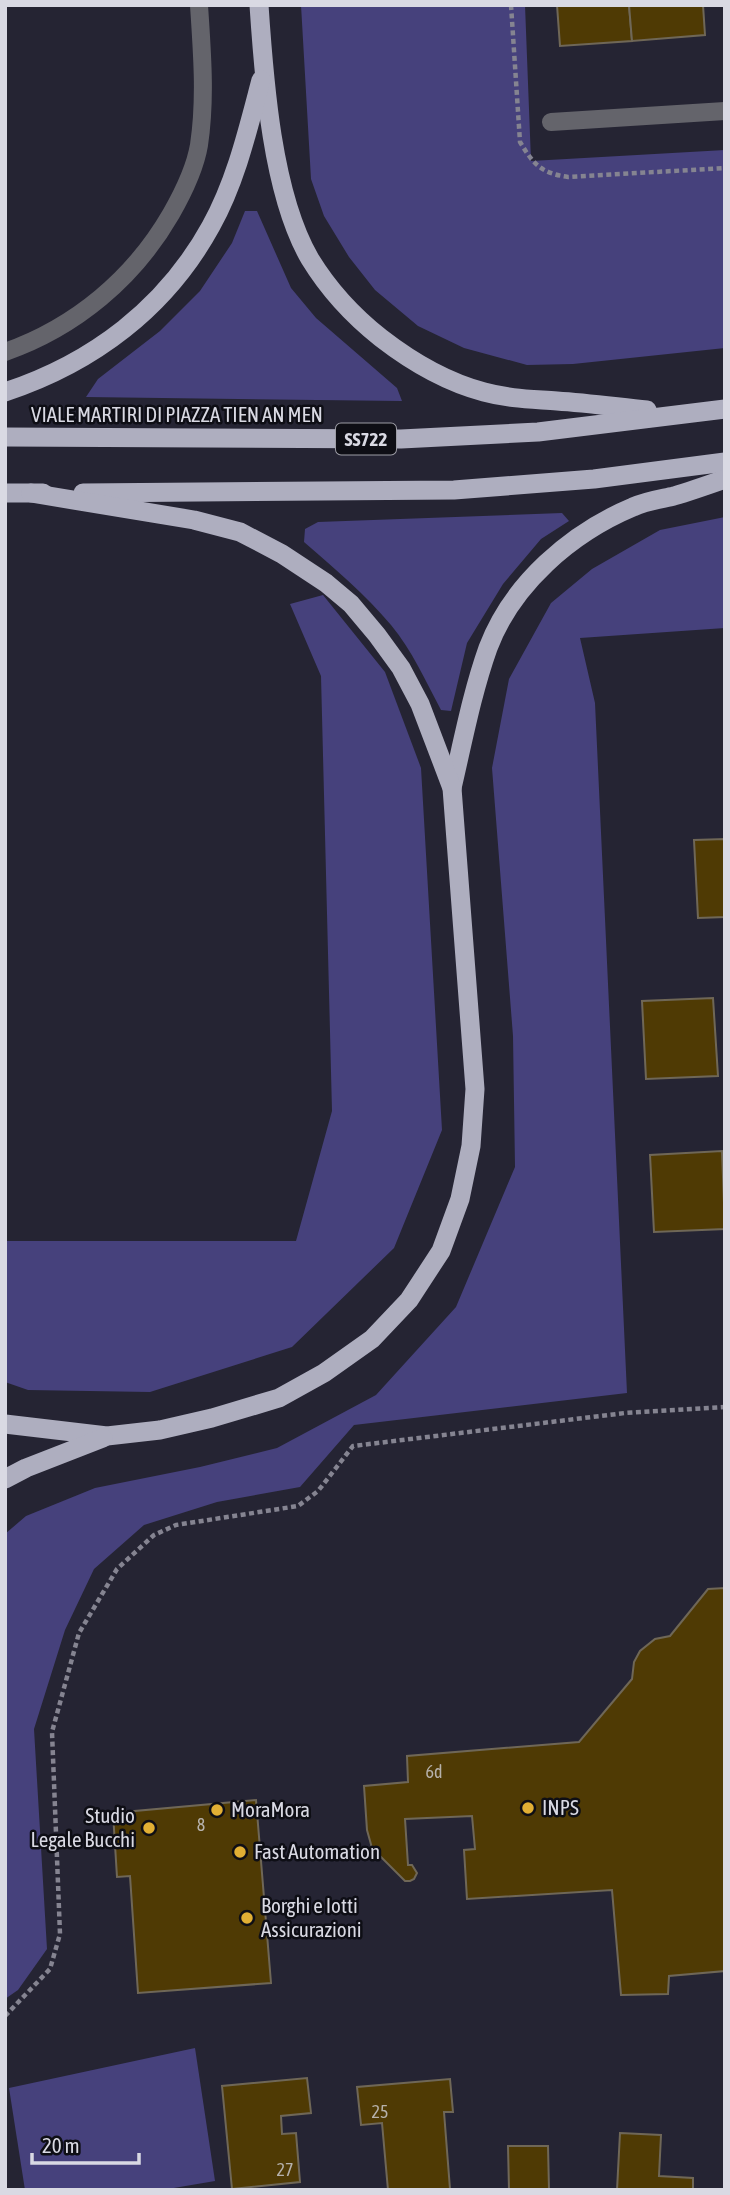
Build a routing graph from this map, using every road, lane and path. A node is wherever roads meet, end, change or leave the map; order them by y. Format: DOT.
graph roads {
  1 [pos="199,5"];
  2 [pos="259,5"];
  3 [pos="263,72"];
  4 [pos="725,111"];
  5 [pos="551,122"];
  6 [pos="5,352"];
  7 [pos="5,392"];
  8 [pos="725,408"];
  9 [pos="683,414"];
  10 [pos="5,437"];
  11 [pos="725,462"];
  12 [pos="725,479"];
  13 [pos="5,493"];
  14 [pos="30,493"];
  15 [pos="452,788"];
  16 [pos="725,1407"];
  17 [pos="5,1424"];
  18 [pos="107,1436"];
  19 [pos="5,1479"];
  20 [pos="5,2016"];
  1 -- 6 [label="street"];
  2 -- 3 [label="highway"];
  3 -- 7 [label="highway"];
  3 -- 9 [label="highway"];
  4 -- 5 [label="street"];
  8 -- 9 [label="highway, VIALE MARTIRI DI PIAZZA TIEN AN MEN / SS722"];
  9 -- 10 [label="highway, VIALE MARTIRI DI PIAZZA TIEN AN MEN / SS722"];
  11 -- 14 [label="highway"];
  12 -- 15 [label="highway"];
  13 -- 14 [label="highway"];
  14 -- 15 [label="highway"];
  15 -- 18 [label="highway"];
  16 -- 20 [label="path"];
  17 -- 18 [label="highway"];
  18 -- 19 [label="highway"];
}
